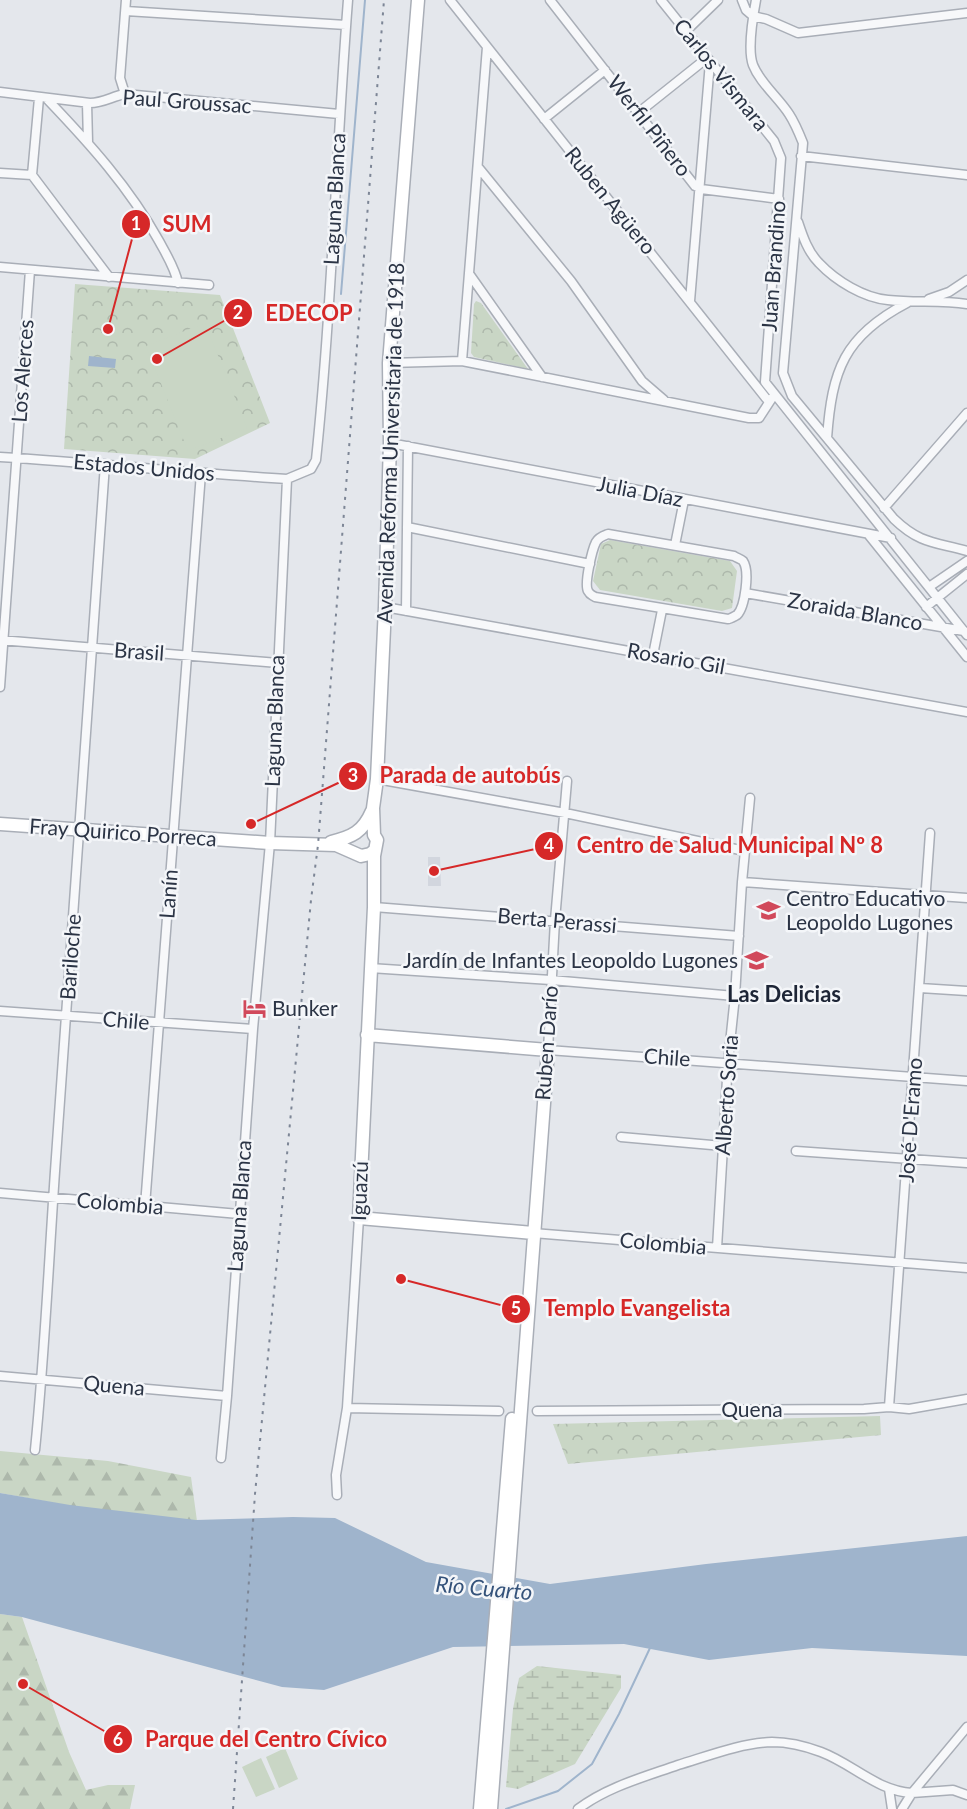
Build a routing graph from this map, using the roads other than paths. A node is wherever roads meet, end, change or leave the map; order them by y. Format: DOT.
graph roads {
  1 [pos="126,0"];
  2 [pos="348,0"];
  3 [pos="417,0"];
  4 [pos="450,0"];
  5 [pos="550,0"];
  6 [pos="662,0"];
  7 [pos="718,0"];
  8 [pos="742,0"];
  9 [pos="756,0"];
  10 [pos="126,11"];
  11 [pos="967,12"];
  12 [pos="753,16"];
  13 [pos="346,25"];
  14 [pos="686,31"];
  15 [pos="487,47"];
  16 [pos="709,60"];
  17 [pos="605,70"];
  18 [pos="0,92"];
  19 [pos="125,94"];
  20 [pos="43,98"];
  21 [pos="87,103"];
  22 [pos="638,113"];
  23 [pos="339,114"];
  24 [pos="544,119"];
  25 [pos="88,142"];
  26 [pos="778,151"];
  27 [pos="801,156"];
  28 [pos="478,167"];
  29 [pos="0,173"];
  30 [pos="32,175"];
  31 [pos="967,176"];
  32 [pos="701,189"];
  33 [pos="779,199"];
  34 [pos="796,216"];
  35 [pos="0,267"];
  36 [pos="30,270"];
  37 [pos="470,275"];
  38 [pos="109,277"];
  39 [pos="967,280"];
  40 [pos="178,283"];
  41 [pos="208,285"];
  42 [pos="690,301"];
  43 [pos="908,302"];
  44 [pos="920,302"];
  45 [pos="967,304"];
  46 [pos="462,361"];
  47 [pos="389,363"];
  48 [pos="542,377"];
  49 [pos="774,393"];
  50 [pos="664,401"];
  51 [pos="769,402"];
  52 [pos="967,413"];
  53 [pos="827,438"];
  54 [pos="390,443"];
  55 [pos="408,446"];
  56 [pos="0,457"];
  57 [pos="17,458"];
  58 [pos="105,464"];
  59 [pos="201,474"];
  60 [pos="287,480"];
  61 [pos="684,500"];
  62 [pos="885,508"];
  63 [pos="407,527"];
  64 [pos="868,534"];
  65 [pos="891,538"];
  66 [pos="675,545"];
  67 [pos="967,551"];
  68 [pos="967,561"];
  69 [pos="590,564"];
  70 [pos="967,574"];
  71 [pos="929,587"];
  72 [pos="745,593"];
  73 [pos="938,598"];
  74 [pos="385,607"];
  75 [pos="926,607"];
  76 [pos="662,610"];
  77 [pos="406,611"];
  78 [pos="942,627"];
  79 [pos="965,633"];
  80 [pos="2,640"];
  81 [pos="93,648"];
  82 [pos="653,655"];
  83 [pos="187,656"];
  84 [pos="967,657"];
  85 [pos="278,663"];
  86 [pos="0,687"];
  87 [pos="967,712"];
  88 [pos="377,779"];
  89 [pos="567,781"];
  90 [pos="750,798"];
  91 [pos="373,808"];
  92 [pos="565,813"];
  93 [pos="0,824"];
  94 [pos="81,830"];
  95 [pos="356,833"];
  96 [pos="930,833"];
  97 [pos="374,835"];
  98 [pos="173,837"];
  99 [pos="270,843"];
  100 [pos="318,845"];
  101 [pos="374,851"];
  102 [pos="745,851"];
  103 [pos="357,853"];
  104 [pos="742,882"];
  105 [pos="375,885"];
  106 [pos="926,896"];
  107 [pos="967,898"];
  108 [pos="374,907"];
  109 [pos="555,920"];
  110 [pos="739,936"];
  111 [pos="370,968"];
  112 [pos="551,980"];
  113 [pos="920,988"];
  114 [pos="967,991"];
  115 [pos="735,996"];
  116 [pos="0,1011"];
  117 [pos="66,1016"];
  118 [pos="159,1023"];
  119 [pos="253,1029"];
  120 [pos="367,1035"];
  121 [pos="548,1050"];
  122 [pos="728,1062"];
  123 [pos="914,1077"];
  124 [pos="967,1081"];
  125 [pos="621,1137"];
  126 [pos="723,1146"];
  127 [pos="796,1151"];
  128 [pos="908,1159"];
  129 [pos="967,1163"];
  130 [pos="0,1193"];
  131 [pos="53,1198"];
  132 [pos="145,1206"];
  133 [pos="239,1214"];
  134 [pos="359,1218"];
  135 [pos="533,1233"];
  136 [pos="717,1248"];
  137 [pos="901,1263"];
  138 [pos="967,1268"];
  139 [pos="0,1376"];
  140 [pos="42,1380"];
  141 [pos="227,1396"];
  142 [pos="967,1399"];
  143 [pos="890,1407"];
  144 [pos="347,1408"];
  145 [pos="499,1411"];
  146 [pos="537,1412"];
  147 [pos="36,1450"];
  148 [pos="221,1458"];
  149 [pos="513,1459"];
  150 [pos="337,1495"];
  151 [pos="967,1727"];
  152 [pos="889,1789"];
  153 [pos="912,1793"];
  154 [pos="967,1795"];
  155 [pos="480,1809"];
  156 [pos="491,1809"];
  157 [pos="578,1809"];
  158 [pos="892,1809"];
  159 [pos="903,1809"];
  1 -- 10 [label="street"];
  2 -- 13 [label="street, Laguna Blanca"];
  3 -- 47 [label="main road, Avenida Reforma Universitaria de 1918"];
  4 -- 15 [label="street, Ruben Agüero"];
  5 -- 17 [label="street, Werfil Piñero"];
  6 -- 14 [label="street, Carlos Vismara"];
  7 -- 14 [label="street"];
  8 -- 12 [label="street"];
  9 -- 12 [label="street"];
  10 -- 13 [label="street"];
  10 -- 19 [label="street"];
  11 -- 12 [label="street"];
  12 -- 27 [label="street"];
  13 -- 23 [label="street, Laguna Blanca"];
  14 -- 16 [label="street, Carlos Vismara"];
  15 -- 24 [label="street, Ruben Agüero"];
  15 -- 28 [label="street"];
  16 -- 22 [label="street"];
  16 -- 26 [label="street, Carlos Vismara"];
  16 -- 32 [label="street"];
  17 -- 22 [label="street, Werfil Piñero"];
  17 -- 24 [label="street"];
  18 -- 20 [label="street, Paul Groussac"];
  19 -- 21 [label="street, Paul Groussac"];
  19 -- 23 [label="street, Paul Groussac"];
  20 -- 21 [label="street, Paul Groussac"];
  20 -- 25 [label="street"];
  20 -- 30 [label="street"];
  21 -- 25 [label="street"];
  22 -- 32 [label="street, Werfil Piñero"];
  23 -- 60 [label="street, Laguna Blanca"];
  24 -- 42 [label="street, Ruben Agüero"];
  25 -- 40 [label="street"];
  26 -- 33 [label="street, Juan Brandino"];
  27 -- 31 [label="street"];
  27 -- 34 [label="street"];
  28 -- 37 [label="street"];
  28 -- 50 [label="street"];
  29 -- 30 [label="street"];
  30 -- 38 [label="street"];
  32 -- 33 [label="street, Werfil Piñero"];
  32 -- 42 [label="street"];
  33 -- 49 [label="street, Juan Brandino"];
  34 -- 43 [label="street"];
  34 -- 53 [label="street"];
  35 -- 36 [label="street"];
  36 -- 38 [label="street"];
  36 -- 57 [label="street, Los Alerces"];
  37 -- 46 [label="street"];
  37 -- 48 [label="street"];
  38 -- 40 [label="street"];
  39 -- 44 [label="street"];
  40 -- 41 [label="street"];
  42 -- 51 [label="street, Ruben Agüero"];
  43 -- 44 [label="street"];
  43 -- 53 [label="street"];
  44 -- 45 [label="street"];
  46 -- 47 [label="street"];
  46 -- 48 [label="street"];
  47 -- 54 [label="main road, Avenida Reforma Universitaria de 1918"];
  48 -- 50 [label="street"];
  49 -- 51 [label="street"];
  49 -- 65 [label="street"];
  50 -- 51 [label="street"];
  52 -- 62 [label="street"];
  53 -- 62 [label="street"];
  54 -- 55 [label="street, Julia Díaz"];
  54 -- 74 [label="main road, Avenida Reforma Universitaria de 1918"];
  55 -- 61 [label="street, Julia Díaz"];
  55 -- 63 [label="street"];
  56 -- 57 [label="street, Estados Unidos"];
  57 -- 58 [label="street, Estados Unidos"];
  57 -- 80 [label="street, Los Alerces"];
  58 -- 59 [label="street, Estados Unidos"];
  58 -- 81 [label="street, Bariloche"];
  59 -- 60 [label="street, Estados Unidos"];
  59 -- 83 [label="street, Lanín"];
  60 -- 85 [label="street, Laguna Blanca"];
  61 -- 64 [label="street, Julia Díaz"];
  61 -- 66 [label="street"];
  62 -- 67 [label="street"];
  63 -- 69 [label="street"];
  63 -- 77 [label="street"];
  64 -- 65 [label="street, Julia Díaz"];
  64 -- 75 [label="street"];
  65 -- 71 [label="street"];
  66 -- 69 [label="street"];
  66 -- 72 [label="street"];
  68 -- 71 [label="street"];
  69 -- 76 [label="street"];
  70 -- 73 [label="street"];
  71 -- 73 [label="street"];
  72 -- 76 [label="street"];
  72 -- 78 [label="street, Zoraida Blanco"];
  73 -- 75 [label="street"];
  73 -- 79 [label="street"];
  74 -- 77 [label="street, Rosario Gil"];
  74 -- 88 [label="main road, Avenida Reforma Universitaria de 1918"];
  75 -- 78 [label="street"];
  76 -- 82 [label="street"];
  77 -- 82 [label="street, Rosario Gil"];
  78 -- 79 [label="street, Zoraida Blanco"];
  78 -- 84 [label="street"];
  80 -- 81 [label="street, Brasil"];
  80 -- 86 [label="street, Los Alerces"];
  81 -- 83 [label="street, Brasil"];
  81 -- 94 [label="street, Bariloche"];
  82 -- 87 [label="street, Rosario Gil"];
  83 -- 85 [label="street, Brasil"];
  83 -- 98 [label="street, Lanín"];
  85 -- 99 [label="street, Laguna Blanca"];
  88 -- 91 [label="main road"];
  88 -- 92 [label="street"];
  89 -- 92 [label="street, Ruben Darío"];
  90 -- 102 [label="street, Alberto Soria"];
  91 -- 95 [label="main road"];
  91 -- 97 [label="main road"];
  92 -- 102 [label="street"];
  92 -- 109 [label="street, Ruben Darío"];
  93 -- 94 [label="main road, Fray Quirico Porreca"];
  94 -- 98 [label="main road, Fray Quirico Porreca"];
  94 -- 117 [label="street, Bariloche"];
  95 -- 97 [label="main road"];
  95 -- 100 [label="main road, Fray Quirico Porreca"];
  95 -- 103 [label="main road"];
  96 -- 106 [label="street, José D'Eramo"];
  97 -- 101 [label="main road"];
  98 -- 99 [label="main road, Fray Quirico Porreca"];
  98 -- 118 [label="street, Lanín"];
  99 -- 100 [label="main road, Fray Quirico Porreca"];
  99 -- 119 [label="street, Laguna Blanca"];
  100 -- 103 [label="main road, Fray Quirico Porreca"];
  101 -- 103 [label="main road"];
  101 -- 105 [label="main road, Iguazú"];
  102 -- 104 [label="street, Alberto Soria"];
  103 -- 105 [label="main road, Iguazú"];
  104 -- 106 [label="street"];
  104 -- 110 [label="street, Alberto Soria"];
  105 -- 108 [label="main road, Iguazú"];
  106 -- 107 [label="street"];
  106 -- 113 [label="street, José D'Eramo"];
  108 -- 109 [label="street, Berta Perassi"];
  108 -- 111 [label="main road, Iguazú"];
  109 -- 110 [label="street, Berta Perassi"];
  109 -- 112 [label="street, Ruben Darío"];
  110 -- 115 [label="street, Alberto Soria"];
  111 -- 112 [label="street"];
  111 -- 120 [label="main road, Iguazú"];
  112 -- 115 [label="street"];
  112 -- 121 [label="street, Ruben Darío"];
  113 -- 114 [label="street"];
  113 -- 123 [label="street, José D'Eramo"];
  115 -- 122 [label="street, Alberto Soria"];
  116 -- 117 [label="street, Chile"];
  117 -- 118 [label="street, Chile"];
  117 -- 131 [label="street, Bariloche"];
  118 -- 119 [label="street, Chile"];
  118 -- 132 [label="street, Lanín"];
  119 -- 133 [label="street, Laguna Blanca"];
  120 -- 121 [label="main road, Chile"];
  120 -- 134 [label="main road, Iguazú"];
  121 -- 122 [label="street, Chile"];
  121 -- 135 [label="main road, Ruben Darío"];
  122 -- 123 [label="street, Chile"];
  122 -- 126 [label="street, Alberto Soria"];
  123 -- 124 [label="street, Chile"];
  123 -- 128 [label="street, José D'Eramo"];
  125 -- 126 [label="street"];
  126 -- 136 [label="street, Alberto Soria"];
  127 -- 128 [label="street"];
  128 -- 129 [label="street"];
  128 -- 137 [label="street, José D'Eramo"];
  130 -- 131 [label="street, Colombia"];
  131 -- 132 [label="street, Colombia"];
  131 -- 140 [label="street, Bariloche"];
  132 -- 133 [label="street, Colombia"];
  133 -- 141 [label="street, Laguna Blanca"];
  134 -- 135 [label="main road, Colombia"];
  134 -- 144 [label="street, Iguazú"];
  135 -- 136 [label="street, Colombia"];
  135 -- 149 [label="main road, Ruben Darío"];
  136 -- 137 [label="street, Colombia"];
  137 -- 138 [label="street, Colombia"];
  137 -- 143 [label="street, José D'Eramo"];
  139 -- 140 [label="street, Quena"];
  140 -- 141 [label="street, Quena"];
  140 -- 147 [label="street, Bariloche"];
  141 -- 148 [label="street, Laguna Blanca"];
  142 -- 143 [label="street, Quena"];
  143 -- 146 [label="street, Quena"];
  144 -- 145 [label="street"];
  144 -- 150 [label="street, Iguazú"];
  149 -- 155 [label="main road"];
  149 -- 156 [label="main road"];
  151 -- 153 [label="street"];
  152 -- 153 [label="street"];
  152 -- 157 [label="street"];
  152 -- 158 [label="street"];
  153 -- 154 [label="street"];
  153 -- 159 [label="street"];
}
